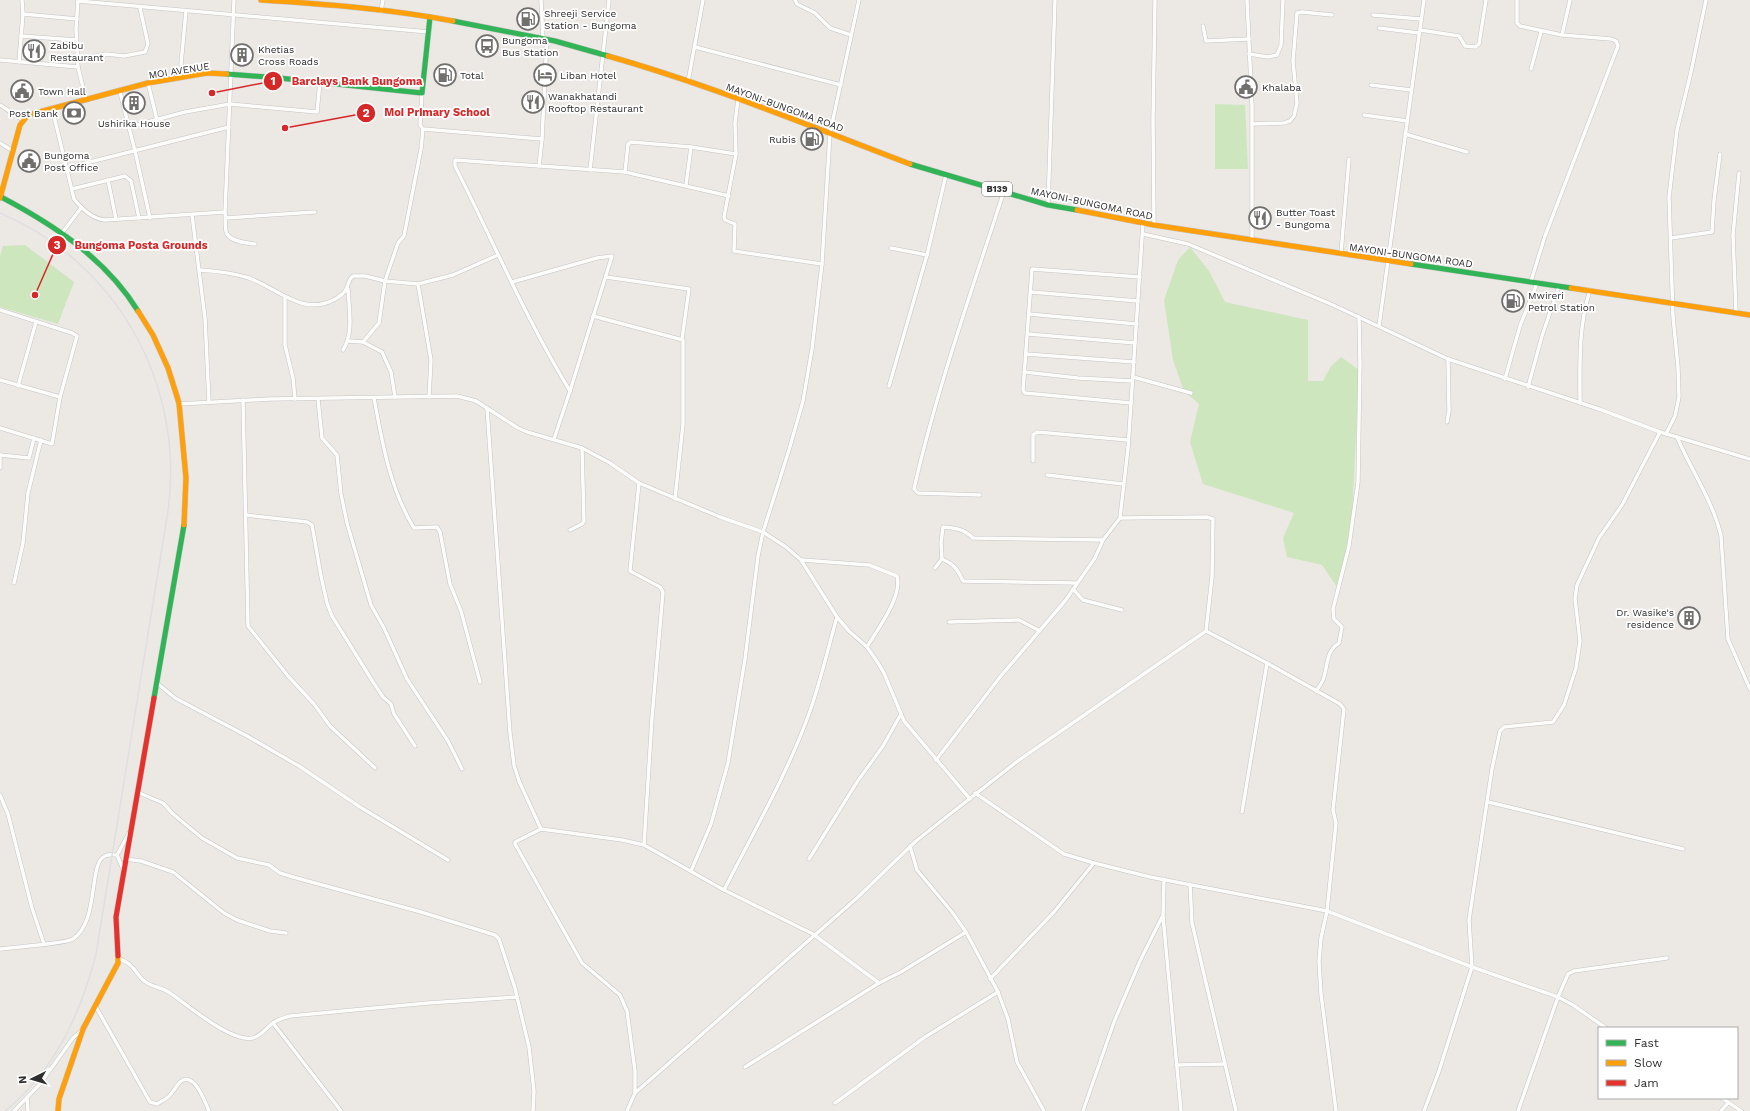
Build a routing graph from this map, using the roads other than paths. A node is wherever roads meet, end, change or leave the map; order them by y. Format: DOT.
graph roads {
  1 [pos="22,0"];
  2 [pos="78,0"];
  3 [pos="234,0"];
  4 [pos="261,0"];
  5 [pos="383,0"];
  6 [pos="541,0"];
  7 [pos="609,0"];
  8 [pos="703,0"];
  9 [pos="795,0"];
  10 [pos="859,0"];
  11 [pos="1055,0"];
  12 [pos="1154,0"];
  13 [pos="1247,0"];
  14 [pos="1283,0"];
  15 [pos="1424,0"];
  16 [pos="1486,0"];
  17 [pos="1517,0"];
  18 [pos="1570,0"];
  19 [pos="1706,0"];
  20 [pos="140,8"];
  21 [pos="186,11"];
  22 [pos="381,11"];
  23 [pos="23,14"];
  24 [pos="234,15"];
  25 [pos="1332,15"];
  26 [pos="1373,15"];
  27 [pos="430,17"];
  28 [pos="77,18"];
  29 [pos="1421,19"];
  30 [pos="1204,26"];
  31 [pos="1379,28"];
  32 [pos="429,32"];
  33 [pos="1419,32"];
  34 [pos="1542,32"];
  35 [pos="851,35"];
  36 [pos="1562,35"];
  37 [pos="21,36"];
  38 [pos="545,39"];
  39 [pos="1249,39"];
  40 [pos="76,40"];
  41 [pos="695,47"];
  42 [pos="602,54"];
  43 [pos="1249,54"];
  44 [pos="0,60"];
  45 [pos="78,60"];
  46 [pos="19,62"];
  47 [pos="78,67"];
  48 [pos="1531,69"];
  49 [pos="231,74"];
  50 [pos="183,77"];
  51 [pos="320,82"];
  52 [pos="688,82"];
  53 [pos="148,83"];
  54 [pos="841,85"];
  55 [pos="1371,85"];
  56 [pos="1411,90"];
  57 [pos="120,92"];
  58 [pos="422,93"];
  59 [pos="738,99"];
  60 [pos="86,100"];
  61 [pos="230,104"];
  62 [pos="0,105"];
  63 [pos="52,108"];
  64 [pos="1364,115"];
  65 [pos="23,120"];
  66 [pos="157,120"];
  67 [pos="1407,120"];
  68 [pos="1252,124"];
  69 [pos="129,127"];
  70 [pos="229,127"];
  71 [pos="423,129"];
  72 [pos="830,133"];
  73 [pos="1405,134"];
  74 [pos="542,139"];
  75 [pos="0,144"];
  76 [pos="691,147"];
  77 [pos="13,151"];
  78 [pos="135,151"];
  79 [pos="1466,152"];
  80 [pos="736,154"];
  81 [pos="1720,154"];
  82 [pos="1349,159"];
  83 [pos="539,166"];
  84 [pos="66,168"];
  85 [pos="590,170"];
  86 [pos="625,172"];
  87 [pos="1739,173"];
  88 [pos="946,175"];
  89 [pos="108,180"];
  90 [pos="686,185"];
  91 [pos="72,189"];
  92 [pos="1004,191"];
  93 [pos="729,196"];
  94 [pos="0,198"];
  95 [pos="1048,205"];
  96 [pos="80,208"];
  97 [pos="225,212"];
  98 [pos="315,212"];
  99 [pos="192,215"];
  100 [pos="138,218"];
  101 [pos="150,218"];
  102 [pos="226,218"];
  103 [pos="116,219"];
  104 [pos="1143,224"];
  105 [pos="1154,225"];
  106 [pos="62,233"];
  107 [pos="1143,234"];
  108 [pos="1671,238"];
  109 [pos="1252,239"];
  110 [pos="255,244"];
  111 [pos="891,248"];
  112 [pos="1341,254"];
  113 [pos="498,255"];
  114 [pos="927,255"];
  115 [pos="1389,260"];
  116 [pos="822,264"];
  117 [pos="200,270"];
  118 [pos="606,277"];
  119 [pos="1140,277"];
  120 [pos="385,281"];
  121 [pos="512,282"];
  122 [pos="1534,282"];
  123 [pos="418,284"];
  124 [pos="1559,286"];
  125 [pos="348,288"];
  126 [pos="1590,290"];
  127 [pos="1031,292"];
  128 [pos="285,297"];
  129 [pos="1138,301"];
  130 [pos="1673,302"];
  131 [pos="0,310"];
  132 [pos="1736,312"];
  133 [pos="1029,314"];
  134 [pos="1750,315"];
  135 [pos="593,316"];
  136 [pos="1359,317"];
  137 [pos="36,322"];
  138 [pos="1137,324"];
  139 [pos="1379,326"];
  140 [pos="1028,334"];
  141 [pos="682,339"];
  142 [pos="348,341"];
  143 [pos="363,342"];
  144 [pos="1135,343"];
  145 [pos="343,350"];
  146 [pos="1026,354"];
  147 [pos="1448,359"];
  148 [pos="1134,362"];
  149 [pos="1024,372"];
  150 [pos="1133,379"];
  151 [pos="1505,379"];
  152 [pos="0,380"];
  153 [pos="18,386"];
  154 [pos="889,386"];
  155 [pos="1528,387"];
  156 [pos="570,391"];
  157 [pos="1191,393"];
  158 [pos="428,397"];
  159 [pos="60,398"];
  160 [pos="374,398"];
  161 [pos="394,398"];
  162 [pos="295,399"];
  163 [pos="318,399"];
  164 [pos="243,400"];
  165 [pos="209,402"];
  166 [pos="1131,403"];
  167 [pos="1580,403"];
  168 [pos="179,404"];
  169 [pos="487,408"];
  170 [pos="1447,422"];
  171 [pos="0,428"];
  172 [pos="1660,432"];
  173 [pos="1666,434"];
  174 [pos="1677,437"];
  175 [pos="34,438"];
  176 [pos="554,439"];
  177 [pos="41,440"];
  178 [pos="1128,440"];
  179 [pos="582,448"];
  180 [pos="0,455"];
  181 [pos="1750,459"];
  182 [pos="1033,461"];
  183 [pos="0,468"];
  184 [pos="1047,475"];
  185 [pos="639,483"];
  186 [pos="1123,484"];
  187 [pos="980,495"];
  188 [pos="675,499"];
  189 [pos="246,515"];
  190 [pos="1120,518"];
  191 [pos="570,530"];
  192 [pos="763,532"];
  193 [pos="1102,540"];
  194 [pos="942,559"];
  195 [pos="802,560"];
  196 [pos="935,568"];
  197 [pos="14,583"];
  198 [pos="1076,583"];
  199 [pos="1072,589"];
  200 [pos="1122,610"];
  201 [pos="837,617"];
  202 [pos="949,622"];
  203 [pos="1040,631"];
  204 [pos="1206,631"];
  205 [pos="867,647"];
  206 [pos="1268,663"];
  207 [pos="480,682"];
  208 [pos="157,683"];
  209 [pos="1750,689"];
  210 [pos="1316,691"];
  211 [pos="901,714"];
  212 [pos="415,746"];
  213 [pos="936,760"];
  214 [pos="375,768"];
  215 [pos="462,769"];
  216 [pos="137,792"];
  217 [pos="976,793"];
  218 [pos="0,795"];
  219 [pos="970,799"];
  220 [pos="1488,802"];
  221 [pos="1242,812"];
  222 [pos="541,829"];
  223 [pos="129,833"];
  224 [pos="644,845"];
  225 [pos="910,846"];
  226 [pos="1683,849"];
  227 [pos="117,856"];
  228 [pos="125,859"];
  229 [pos="809,859"];
  230 [pos="448,860"];
  231 [pos="1094,863"];
  232 [pos="123,869"];
  233 [pos="691,871"];
  234 [pos="1164,879"];
  235 [pos="1190,884"];
  236 [pos="724,890"];
  237 [pos="1327,911"];
  238 [pos="1162,916"];
  239 [pos="966,932"];
  240 [pos="286,933"];
  241 [pos="813,934"];
  242 [pos="44,944"];
  243 [pos="0,949"];
  244 [pos="118,958"];
  245 [pos="1667,958"];
  246 [pos="1472,967"];
  247 [pos="990,979"];
  248 [pos="879,983"];
  249 [pos="998,992"];
  250 [pos="517,997"];
  251 [pos="1558,997"];
  252 [pos="96,1007"];
  253 [pos="273,1023"];
  254 [pos="1605,1027"];
  255 [pos="83,1029"];
  256 [pos="1224,1064"];
  257 [pos="1176,1065"];
  258 [pos="744,1067"];
  259 [pos="635,1093"];
  260 [pos="27,1098"];
  261 [pos="1723,1099"];
  262 [pos="835,1103"];
  263 [pos="1728,1103"];
  264 [pos="14,1111"];
  265 [pos="28,1111"];
  266 [pos="58,1111"];
  267 [pos="209,1111"];
  268 [pos="341,1111"];
  269 [pos="534,1111"];
  270 [pos="627,1111"];
  271 [pos="1044,1111"];
  272 [pos="1083,1111"];
  273 [pos="1181,1111"];
  274 [pos="1236,1111"];
  275 [pos="1336,1111"];
  276 [pos="1424,1111"];
  277 [pos="1518,1111"];
  278 [pos="1721,1111"];
  279 [pos="1741,1111"];
  1 -- 23 [label="street"];
  2 -- 20 [label="street"];
  2 -- 28 [label="street"];
  3 -- 24 [label="street"];
  4 -- 22 [label="street, MAYONI-BUNGOMA ROAD / B139"];
  5 -- 22 [label="street"];
  6 -- 38 [label="street"];
  7 -- 42 [label="street"];
  8 -- 41 [label="street"];
  9 -- 35 [label="street"];
  10 -- 35 [label="street"];
  11 -- 95 [label="street"];
  12 -- 105 [label="street"];
  13 -- 39 [label="street"];
  14 -- 43 [label="street"];
  15 -- 29 [label="street"];
  16 -- 33 [label="street"];
  17 -- 34 [label="street"];
  18 -- 36 [label="street"];
  19 -- 108 [label="street"];
  20 -- 21 [label="street"];
  20 -- 45 [label="street"];
  21 -- 24 [label="street"];
  21 -- 50 [label="street"];
  22 -- 27 [label="street, MAYONI-BUNGOMA ROAD / B139"];
  23 -- 28 [label="street"];
  23 -- 37 [label="street"];
  24 -- 32 [label="street"];
  24 -- 49 [label="street"];
  25 -- 68 [label="street"];
  26 -- 29 [label="street"];
  27 -- 32 [label="street"];
  27 -- 38 [label="street, MAYONI-BUNGOMA ROAD / B139"];
  28 -- 40 [label="street"];
  29 -- 33 [label="street"];
  30 -- 39 [label="street"];
  31 -- 33 [label="street"];
  32 -- 58 [label="street"];
  33 -- 56 [label="street"];
  34 -- 36 [label="street"];
  34 -- 48 [label="street"];
  35 -- 54 [label="street"];
  36 -- 122 [label="street"];
  37 -- 40 [label="street"];
  37 -- 46 [label="street"];
  38 -- 42 [label="street, MAYONI-BUNGOMA ROAD / B139"];
  38 -- 74 [label="street"];
  39 -- 43 [label="street"];
  40 -- 45 [label="street"];
  41 -- 52 [label="street"];
  41 -- 54 [label="street"];
  42 -- 52 [label="street, MAYONI-BUNGOMA ROAD / B139"];
  42 -- 85 [label="street"];
  43 -- 68 [label="street"];
  44 -- 46 [label="street"];
  45 -- 47 [label="street"];
  46 -- 47 [label="street"];
  47 -- 60 [label="street"];
  49 -- 50 [label="street, MOI AVENUE"];
  49 -- 51 [label="street, MOI AVENUE"];
  49 -- 61 [label="street"];
  50 -- 53 [label="street, MOI AVENUE"];
  51 -- 58 [label="street, MOI AVENUE"];
  51 -- 61 [label="street"];
  52 -- 59 [label="street, MAYONI-BUNGOMA ROAD / B139"];
  53 -- 57 [label="street, MOI AVENUE"];
  53 -- 66 [label="street"];
  54 -- 72 [label="street"];
  55 -- 56 [label="street"];
  56 -- 67 [label="street"];
  57 -- 60 [label="street, MOI AVENUE"];
  57 -- 69 [label="street"];
  58 -- 71 [label="street"];
  59 -- 72 [label="street, MAYONI-BUNGOMA ROAD / B139"];
  59 -- 80 [label="street"];
  60 -- 63 [label="street, MOI AVENUE"];
  61 -- 66 [label="street"];
  61 -- 70 [label="street"];
  62 -- 65 [label="street"];
  63 -- 65 [label="street, MOI AVENUE"];
  63 -- 84 [label="street"];
  64 -- 67 [label="street"];
  65 -- 77 [label="street"];
  66 -- 69 [label="street"];
  67 -- 73 [label="street"];
  68 -- 109 [label="street"];
  69 -- 78 [label="street"];
  70 -- 78 [label="street"];
  70 -- 97 [label="street"];
  71 -- 74 [label="street"];
  71 -- 120 [label="street"];
  72 -- 88 [label="street, MAYONI-BUNGOMA ROAD / B139"];
  72 -- 116 [label="street"];
  73 -- 79 [label="street"];
  73 -- 115 [label="street"];
  74 -- 83 [label="street"];
  75 -- 77 [label="street"];
  76 -- 80 [label="street"];
  76 -- 86 [label="street"];
  76 -- 90 [label="street"];
  77 -- 94 [label="street"];
  78 -- 84 [label="street"];
  78 -- 101 [label="street"];
  80 -- 93 [label="street"];
  81 -- 108 [label="street"];
  82 -- 112 [label="street"];
  83 -- 85 [label="street"];
  83 -- 113 [label="street"];
  84 -- 91 [label="street"];
  85 -- 86 [label="street"];
  86 -- 90 [label="street"];
  87 -- 132 [label="street"];
  88 -- 92 [label="street, MAYONI-BUNGOMA ROAD / B139"];
  88 -- 114 [label="street"];
  89 -- 91 [label="street"];
  89 -- 100 [label="street"];
  89 -- 103 [label="street"];
  90 -- 93 [label="street"];
  91 -- 96 [label="street"];
  92 -- 95 [label="street, MAYONI-BUNGOMA ROAD / B139"];
  92 -- 187 [label="street"];
  93 -- 116 [label="street"];
  94 -- 106 [label="street"];
  95 -- 104 [label="street, MAYONI-BUNGOMA ROAD / B139"];
  96 -- 103 [label="street"];
  96 -- 106 [label="street"];
  97 -- 99 [label="street"];
  97 -- 102 [label="street"];
  98 -- 102 [label="street"];
  99 -- 101 [label="street"];
  99 -- 117 [label="street"];
  100 -- 101 [label="street"];
  100 -- 103 [label="street"];
  102 -- 110 [label="street"];
  104 -- 105 [label="street, MAYONI-BUNGOMA ROAD / B139"];
  104 -- 107 [label="street"];
  105 -- 109 [label="street, MAYONI-BUNGOMA ROAD / B139"];
  106 -- 168 [label="street"];
  107 -- 119 [label="street"];
  107 -- 136 [label="street"];
  108 -- 130 [label="street"];
  109 -- 112 [label="street, MAYONI-BUNGOMA ROAD / B139"];
  111 -- 114 [label="street"];
  112 -- 115 [label="street, MAYONI-BUNGOMA ROAD / B139"];
  113 -- 121 [label="street"];
  113 -- 123 [label="street"];
  114 -- 154 [label="street"];
  115 -- 122 [label="street, MAYONI-BUNGOMA ROAD / B139"];
  115 -- 139 [label="street"];
  116 -- 192 [label="street"];
  117 -- 128 [label="street"];
  117 -- 165 [label="street"];
  118 -- 121 [label="street"];
  118 -- 135 [label="street"];
  118 -- 141 [label="street"];
  119 -- 127 [label="street"];
  119 -- 129 [label="street"];
  120 -- 123 [label="street"];
  120 -- 125 [label="street"];
  120 -- 143 [label="street"];
  121 -- 156 [label="street"];
  122 -- 124 [label="street, MAYONI-BUNGOMA ROAD / B139"];
  122 -- 151 [label="street"];
  123 -- 158 [label="street"];
  124 -- 126 [label="street, MAYONI-BUNGOMA ROAD / B139"];
  124 -- 155 [label="street"];
  125 -- 128 [label="street"];
  125 -- 142 [label="street"];
  126 -- 130 [label="street, MAYONI-BUNGOMA ROAD / B139"];
  126 -- 167 [label="street"];
  127 -- 129 [label="street"];
  127 -- 133 [label="street"];
  128 -- 162 [label="street"];
  129 -- 138 [label="street"];
  130 -- 132 [label="street, MAYONI-BUNGOMA ROAD / B139"];
  130 -- 173 [label="street"];
  131 -- 137 [label="street"];
  132 -- 134 [label="street, MAYONI-BUNGOMA ROAD / B139"];
  133 -- 138 [label="street"];
  133 -- 140 [label="street"];
  135 -- 141 [label="street"];
  135 -- 156 [label="street"];
  136 -- 139 [label="street"];
  136 -- 210 [label="street"];
  137 -- 153 [label="street"];
  137 -- 159 [label="street"];
  138 -- 144 [label="street"];
  139 -- 147 [label="street"];
  140 -- 144 [label="street"];
  140 -- 146 [label="street"];
  141 -- 188 [label="street"];
  142 -- 143 [label="street"];
  142 -- 145 [label="street"];
  143 -- 161 [label="street"];
  144 -- 148 [label="street"];
  146 -- 148 [label="street"];
  146 -- 149 [label="street"];
  147 -- 151 [label="street"];
  147 -- 170 [label="street"];
  148 -- 150 [label="street"];
  149 -- 150 [label="street"];
  149 -- 166 [label="street"];
  150 -- 157 [label="street"];
  150 -- 166 [label="street"];
  151 -- 155 [label="street"];
  152 -- 153 [label="street"];
  153 -- 159 [label="street"];
  155 -- 167 [label="street"];
  156 -- 176 [label="street"];
  158 -- 161 [label="street"];
  158 -- 169 [label="street"];
  159 -- 177 [label="street"];
  160 -- 161 [label="street"];
  160 -- 163 [label="street"];
  160 -- 207 [label="street"];
  162 -- 163 [label="street"];
  162 -- 164 [label="street"];
  163 -- 215 [label="street"];
  164 -- 165 [label="street"];
  164 -- 189 [label="street"];
  165 -- 168 [label="street"];
  166 -- 178 [label="street"];
  167 -- 172 [label="street"];
  168 -- 208 [label="street"];
  169 -- 176 [label="street"];
  169 -- 222 [label="street"];
  171 -- 175 [label="street"];
  172 -- 173 [label="street"];
  172 -- 220 [label="street"];
  173 -- 174 [label="street"];
  174 -- 181 [label="street"];
  174 -- 209 [label="street"];
  175 -- 177 [label="street"];
  175 -- 180 [label="street"];
  176 -- 179 [label="street"];
  177 -- 197 [label="street"];
  178 -- 182 [label="street"];
  178 -- 186 [label="street"];
  179 -- 185 [label="street"];
  179 -- 191 [label="street"];
  180 -- 183 [label="street"];
  184 -- 186 [label="street"];
  185 -- 188 [label="street"];
  185 -- 224 [label="street"];
  186 -- 190 [label="street"];
  188 -- 192 [label="street"];
  189 -- 212 [label="street"];
  189 -- 214 [label="street"];
  190 -- 193 [label="street"];
  190 -- 204 [label="street"];
  192 -- 195 [label="street"];
  192 -- 233 [label="street"];
  193 -- 194 [label="street"];
  193 -- 198 [label="street"];
  194 -- 196 [label="street"];
  194 -- 198 [label="street"];
  195 -- 201 [label="street"];
  195 -- 205 [label="street"];
  198 -- 199 [label="street"];
  199 -- 200 [label="street"];
  199 -- 203 [label="street"];
  201 -- 205 [label="street"];
  201 -- 236 [label="street"];
  202 -- 203 [label="street"];
  203 -- 213 [label="street"];
  204 -- 206 [label="street"];
  204 -- 217 [label="street"];
  205 -- 211 [label="street"];
  206 -- 210 [label="street"];
  206 -- 221 [label="street"];
  208 -- 216 [label="street"];
  208 -- 230 [label="street"];
  210 -- 237 [label="street"];
  211 -- 213 [label="street"];
  211 -- 229 [label="street"];
  213 -- 219 [label="street"];
  216 -- 223 [label="street"];
  216 -- 250 [label="street"];
  217 -- 219 [label="street"];
  217 -- 231 [label="street"];
  218 -- 242 [label="street"];
  219 -- 225 [label="street"];
  220 -- 226 [label="street"];
  220 -- 246 [label="street"];
  222 -- 224 [label="street"];
  222 -- 259 [label="street"];
  223 -- 227 [label="street"];
  223 -- 228 [label="street"];
  224 -- 233 [label="street"];
  225 -- 239 [label="street"];
  225 -- 241 [label="street"];
  227 -- 232 [label="street"];
  227 -- 242 [label="street"];
  228 -- 232 [label="street"];
  228 -- 240 [label="street"];
  231 -- 234 [label="street"];
  231 -- 247 [label="street"];
  232 -- 244 [label="street"];
  233 -- 236 [label="street"];
  234 -- 235 [label="street"];
  234 -- 238 [label="street"];
  235 -- 237 [label="street"];
  235 -- 256 [label="street"];
  236 -- 241 [label="street"];
  237 -- 246 [label="street"];
  237 -- 275 [label="street"];
  238 -- 257 [label="street"];
  238 -- 272 [label="street"];
  239 -- 247 [label="street"];
  239 -- 248 [label="street"];
  241 -- 248 [label="street"];
  241 -- 259 [label="street"];
  242 -- 243 [label="street"];
  244 -- 252 [label="street"];
  244 -- 253 [label="street"];
  245 -- 251 [label="street"];
  246 -- 251 [label="street"];
  246 -- 276 [label="street"];
  247 -- 249 [label="street"];
  248 -- 258 [label="street"];
  249 -- 262 [label="street"];
  249 -- 271 [label="street"];
  250 -- 253 [label="street"];
  250 -- 269 [label="street"];
  251 -- 254 [label="street"];
  251 -- 277 [label="street"];
  252 -- 255 [label="street"];
  252 -- 267 [label="street"];
  253 -- 268 [label="street"];
  255 -- 260 [label="street"];
  255 -- 266 [label="street"];
  256 -- 257 [label="street"];
  256 -- 274 [label="street"];
  257 -- 273 [label="street"];
  259 -- 270 [label="street"];
  260 -- 264 [label="street"];
  260 -- 265 [label="street"];
  261 -- 263 [label="street"];
  263 -- 278 [label="street"];
  263 -- 279 [label="street"];
}
